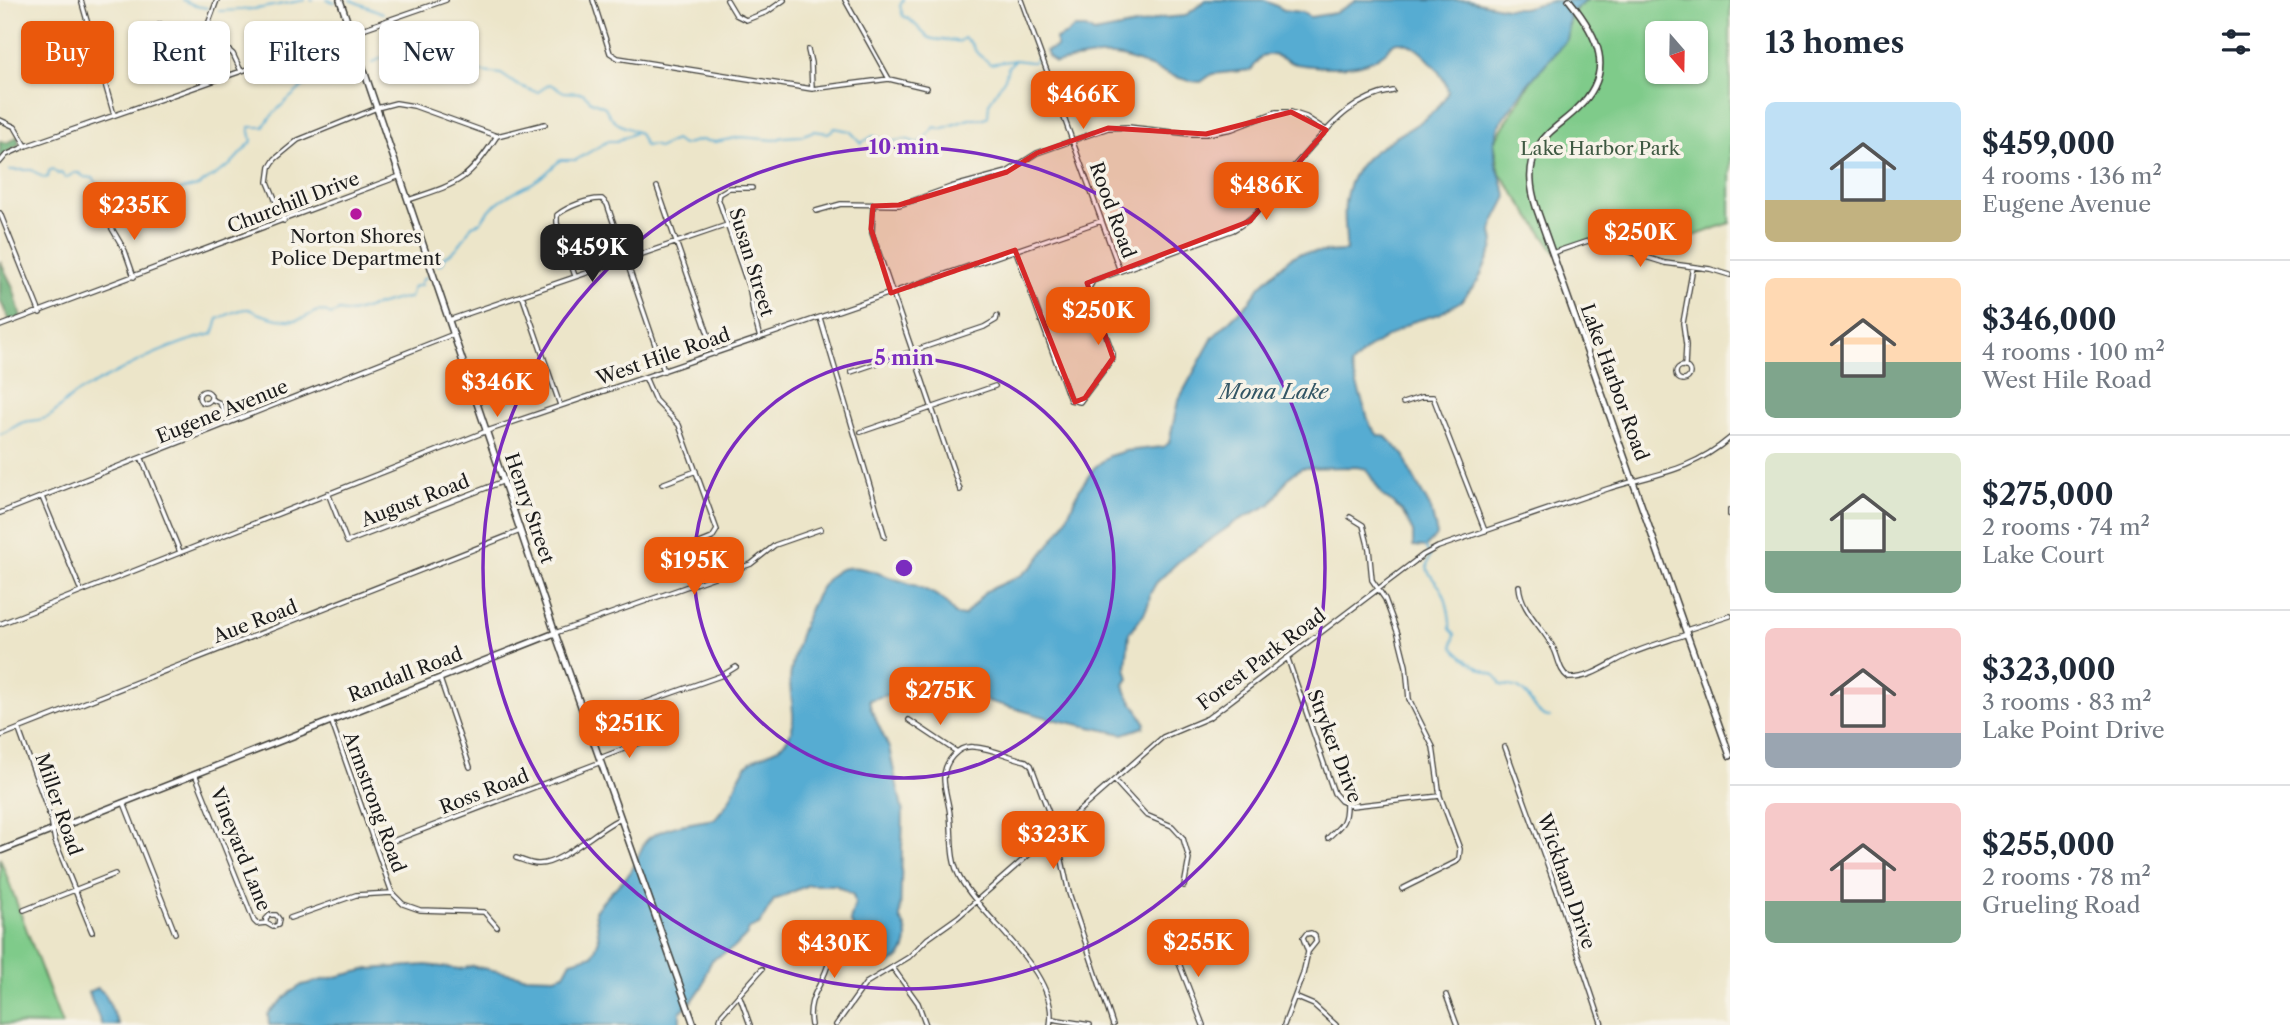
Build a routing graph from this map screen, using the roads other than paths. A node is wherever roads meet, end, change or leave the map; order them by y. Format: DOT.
graph roads {
  1 [pos="81,0"];
  2 [pos="218,0"];
  3 [pos="340,0"];
  4 [pos="446,0"];
  5 [pos="593,0"];
  6 [pos="727,0"];
  7 [pos="783,0"];
  8 [pos="845,0"];
  9 [pos="1021,0"];
  10 [pos="1569,0"];
  11 [pos="210,21"];
  12 [pos="347,21"];
  13 [pos="365,28"];
  14 [pos="808,50"];
  15 [pos="230,51"];
  16 [pos="244,70"];
  17 [pos="241,71"];
  18 [pos="365,73"];
  19 [pos="889,79"];
  20 [pos="927,88"];
  21 [pos="812,89"];
  22 [pos="1393,91"];
  23 [pos="377,108"];
  24 [pos="114,115"];
  25 [pos="0,120"];
  26 [pos="545,124"];
  27 [pos="1326,130"];
  28 [pos="497,136"];
  29 [pos="1073,139"];
  30 [pos="26,146"];
  31 [pos="0,162"];
  32 [pos="400,176"];
  33 [pos="657,187"];
  34 [pos="752,188"];
  35 [pos="408,200"];
  36 [pos="873,206"];
  37 [pos="816,211"];
  38 [pos="0,213"];
  39 [pos="107,220"];
  40 [pos="284,220"];
  41 [pos="1101,221"];
  42 [pos="727,225"];
  43 [pos="676,242"];
  44 [pos="1015,250"];
  45 [pos="1552,253"];
  46 [pos="626,259"];
  47 [pos="1693,267"];
  48 [pos="1120,271"];
  49 [pos="1730,275"];
  50 [pos="575,276"];
  51 [pos="134,277"];
  52 [pos="891,293"];
  53 [pos="522,295"];
  54 [pos="40,313"];
  55 [pos="997,316"];
  56 [pos="820,317"];
  57 [pos="449,320"];
  58 [pos="0,326"];
  59 [pos="454,334"];
  60 [pos="760,338"];
  61 [pos="911,350"];
  62 [pos="715,354"];
  63 [pos="1685,367"];
  64 [pos="664,371"];
  65 [pos="851,372"];
  66 [pos="645,377"];
  67 [pos="995,386"];
  68 [pos="211,399"];
  69 [pos="1403,403"];
  70 [pos="560,405"];
  71 [pos="932,408"];
  72 [pos="228,424"];
  73 [pos="487,431"];
  74 [pos="861,432"];
  75 [pos="1730,438"];
  76 [pos="142,458"];
  77 [pos="696,471"];
  78 [pos="503,481"];
  79 [pos="1633,481"];
  80 [pos="662,484"];
  81 [pos="960,490"];
  82 [pos="328,494"];
  83 [pos="42,497"];
  84 [pos="1730,510"];
  85 [pos="0,513"];
  86 [pos="1730,515"];
  87 [pos="1350,517"];
  88 [pos="821,529"];
  89 [pos="520,531"];
  90 [pos="1485,531"];
  91 [pos="885,537"];
  92 [pos="697,544"];
  93 [pos="180,552"];
  94 [pos="1518,586"];
  95 [pos="1378,590"];
  96 [pos="81,591"];
  97 [pos="1730,615"];
  98 [pos="0,624"];
  99 [pos="1687,632"];
  100 [pos="555,633"];
  101 [pos="1288,659"];
  102 [pos="736,667"];
  103 [pos="439,678"];
  104 [pos="331,720"];
  105 [pos="909,720"];
  106 [pos="587,723"];
  107 [pos="19,729"];
  108 [pos="0,736"];
  109 [pos="650,739"];
  110 [pos="1505,747"];
  111 [pos="957,752"];
  112 [pos="1730,756"];
  113 [pos="600,760"];
  114 [pos="470,767"];
  115 [pos="195,774"];
  116 [pos="1114,780"];
  117 [pos="1440,796"];
  118 [pos="124,803"];
  119 [pos="1346,804"];
  120 [pos="621,818"];
  121 [pos="54,831"];
  122 [pos="1056,832"];
  123 [pos="1328,838"];
  124 [pos="377,847"];
  125 [pos="0,851"];
  126 [pos="516,858"];
  127 [pos="115,874"];
  128 [pos="1184,886"];
  129 [pos="74,888"];
  130 [pos="1402,889"];
  131 [pos="392,893"];
  132 [pos="976,902"];
  133 [pos="24,910"];
  134 [pos="290,918"];
  135 [pos="267,923"];
  136 [pos="497,927"];
  137 [pos="92,932"];
  138 [pos="175,933"];
  139 [pos="824,939"];
  140 [pos="1308,952"];
  141 [pos="1177,958"];
  142 [pos="893,968"];
  143 [pos="762,969"];
  144 [pos="739,993"];
  145 [pos="1446,995"];
  146 [pos="1295,997"];
  147 [pos="1052,1019"];
  148 [pos="694,1025"];
  149 [pos="722,1025"];
  150 [pos="750,1025"];
  151 [pos="811,1025"];
  152 [pos="835,1025"];
  153 [pos="926,1025"];
  154 [pos="1051,1025"];
  155 [pos="1090,1025"];
  156 [pos="1108,1025"];
  157 [pos="1113,1025"];
  158 [pos="1203,1025"];
  159 [pos="1284,1025"];
  160 [pos="1336,1025"];
  161 [pos="1457,1025"];
  162 [pos="1602,1025"];
  1 -- 24 [label="street"];
  2 -- 11 [label="street"];
  3 -- 12 [label="street, Henry Street"];
  4 -- 13 [label="street"];
  5 -- 21 [label="street"];
  6 -- 7 [label="street"];
  8 -- 19 [label="street"];
  9 -- 29 [label="street, Rood Road"];
  10 -- 45 [label="street, Lake Harbor Road"];
  14 -- 21 [label="street"];
  15 -- 17 [label="street"];
  16 -- 17 [label="street"];
  17 -- 24 [label="street"];
  18 -- 23 [label="street, Henry Street"];
  19 -- 20 [label="street"];
  19 -- 21 [label="street"];
  22 -- 27 [label="street"];
  23 -- 28 [label="street"];
  23 -- 32 [label="street, Henry Street"];
  23 -- 40 [label="street"];
  24 -- 30 [label="street"];
  25 -- 30 [label="street"];
  26 -- 28 [label="street"];
  27 -- 29 [label="street"];
  27 -- 48 [label="street"];
  28 -- 35 [label="street"];
  29 -- 36 [label="street"];
  29 -- 41 [label="street, Rood Road"];
  30 -- 31 [label="street"];
  32 -- 35 [label="street, Henry Street"];
  32 -- 40 [label="street, Churchill Drive"];
  33 -- 43 [label="street"];
  34 -- 42 [label="street, Susan Street"];
  35 -- 57 [label="street, Henry Street"];
  36 -- 37 [label="street"];
  36 -- 52 [label="street"];
  38 -- 54 [label="street"];
  39 -- 51 [label="street"];
  40 -- 51 [label="street, Churchill Drive"];
  41 -- 44 [label="street, West Hile Road"];
  41 -- 48 [label="street, Rood Road"];
  42 -- 43 [label="street"];
  42 -- 60 [label="street, Susan Street"];
  43 -- 46 [label="street"];
  43 -- 62 [label="street"];
  44 -- 48 [label="street"];
  44 -- 52 [label="street, West Hile Road"];
  45 -- 47 [label="street"];
  45 -- 79 [label="street, Lake Harbor Road"];
  46 -- 50 [label="street"];
  46 -- 50 [label="street"];
  46 -- 64 [label="street"];
  47 -- 49 [label="street"];
  47 -- 63 [label="street"];
  50 -- 53 [label="street"];
  51 -- 54 [label="street, Churchill Drive"];
  52 -- 56 [label="street, West Hile Road"];
  52 -- 61 [label="street"];
  53 -- 57 [label="street"];
  53 -- 70 [label="street"];
  54 -- 58 [label="street, Churchill Drive"];
  55 -- 61 [label="street"];
  56 -- 60 [label="street, West Hile Road"];
  56 -- 91 [label="street"];
  57 -- 59 [label="street, Henry Street"];
  59 -- 72 [label="street, Eugene Avenue"];
  59 -- 73 [label="street, Henry Street"];
  60 -- 62 [label="street, West Hile Road"];
  61 -- 65 [label="street"];
  61 -- 71 [label="street"];
  62 -- 64 [label="street, West Hile Road"];
  64 -- 66 [label="street, West Hile Road"];
  66 -- 70 [label="street, West Hile Road"];
  66 -- 77 [label="street"];
  67 -- 71 [label="street"];
  68 -- 72 [label="street"];
  69 -- 90 [label="street"];
  70 -- 73 [label="street, West Hile Road"];
  71 -- 74 [label="street"];
  71 -- 81 [label="street"];
  72 -- 76 [label="street, Eugene Avenue"];
  73 -- 78 [label="street, Henry Street"];
  73 -- 82 [label="street, West Hile Road"];
  75 -- 79 [label="street, Forest Park Road"];
  76 -- 83 [label="street, Eugene Avenue"];
  76 -- 93 [label="street"];
  77 -- 80 [label="street"];
  77 -- 92 [label="street"];
  78 -- 82 [label="street, August Road"];
  78 -- 89 [label="street, Henry Street"];
  79 -- 90 [label="street, Forest Park Road"];
  79 -- 99 [label="street, Lake Harbor Road"];
  82 -- 93 [label="street, West Hile Road"];
  83 -- 85 [label="street, Eugene Avenue"];
  83 -- 96 [label="street"];
  84 -- 86 [label="street"];
  87 -- 95 [label="street"];
  88 -- 100 [label="street, Randall Road"];
  89 -- 100 [label="street, Henry Street"];
  89 -- 107 [label="street, Aue Road"];
  90 -- 95 [label="street, Forest Park Road"];
  93 -- 96 [label="street, West Hile Road"];
  94 -- 99 [label="street"];
  95 -- 101 [label="street, Forest Park Road"];
  95 -- 117 [label="street"];
  96 -- 98 [label="street, West Hile Road"];
  97 -- 99 [label="street"];
  99 -- 112 [label="street, Lake Harbor Road"];
  100 -- 103 [label="street, Randall Road"];
  100 -- 106 [label="street, Henry Street"];
  101 -- 116 [label="street, Forest Park Road"];
  101 -- 119 [label="street, Stryker Drive"];
  102 -- 106 [label="street"];
  103 -- 104 [label="street, Randall Road"];
  103 -- 114 [label="street"];
  104 -- 115 [label="street, Randall Road"];
  104 -- 124 [label="street, Armstrong Road"];
  105 -- 111 [label="street"];
  106 -- 113 [label="street, Henry Street"];
  107 -- 108 [label="street, Aue Road"];
  107 -- 121 [label="street, Miller Road"];
  109 -- 113 [label="street, Ross Road"];
  110 -- 162 [label="street, Wickham Drive"];
  111 -- 122 [label="street"];
  111 -- 132 [label="street"];
  113 -- 120 [label="street, Henry Street"];
  113 -- 124 [label="street, Ross Road"];
  115 -- 118 [label="street, Randall Road"];
  115 -- 135 [label="street, Vineyard Lane"];
  116 -- 122 [label="street, Forest Park Road"];
  116 -- 128 [label="street"];
  117 -- 119 [label="street"];
  117 -- 130 [label="street"];
  118 -- 121 [label="street, Randall Road"];
  118 -- 138 [label="street"];
  119 -- 123 [label="street, Stryker Drive"];
  120 -- 126 [label="street"];
  120 -- 148 [label="street, Henry Street"];
  121 -- 125 [label="street, Randall Road"];
  121 -- 129 [label="street, Miller Road"];
  122 -- 132 [label="street, Forest Park Road"];
  122 -- 157 [label="street"];
  124 -- 131 [label="street, Armstrong Road"];
  127 -- 129 [label="street"];
  129 -- 133 [label="street"];
  129 -- 137 [label="street, Miller Road"];
  131 -- 134 [label="street"];
  131 -- 136 [label="street"];
  132 -- 142 [label="street, Forest Park Road"];
  132 -- 147 [label="street"];
  139 -- 151 [label="street"];
  140 -- 140 [label="street"];
  140 -- 146 [label="street"];
  141 -- 158 [label="street"];
  142 -- 152 [label="street, Forest Park Road"];
  142 -- 153 [label="street"];
  143 -- 144 [label="street"];
  144 -- 149 [label="street"];
  144 -- 150 [label="street"];
  145 -- 161 [label="street"];
  146 -- 159 [label="street"];
  146 -- 160 [label="street"];
  147 -- 154 [label="street"];
  147 -- 155 [label="street"];
  156 -- 157 [label="street"];
}
